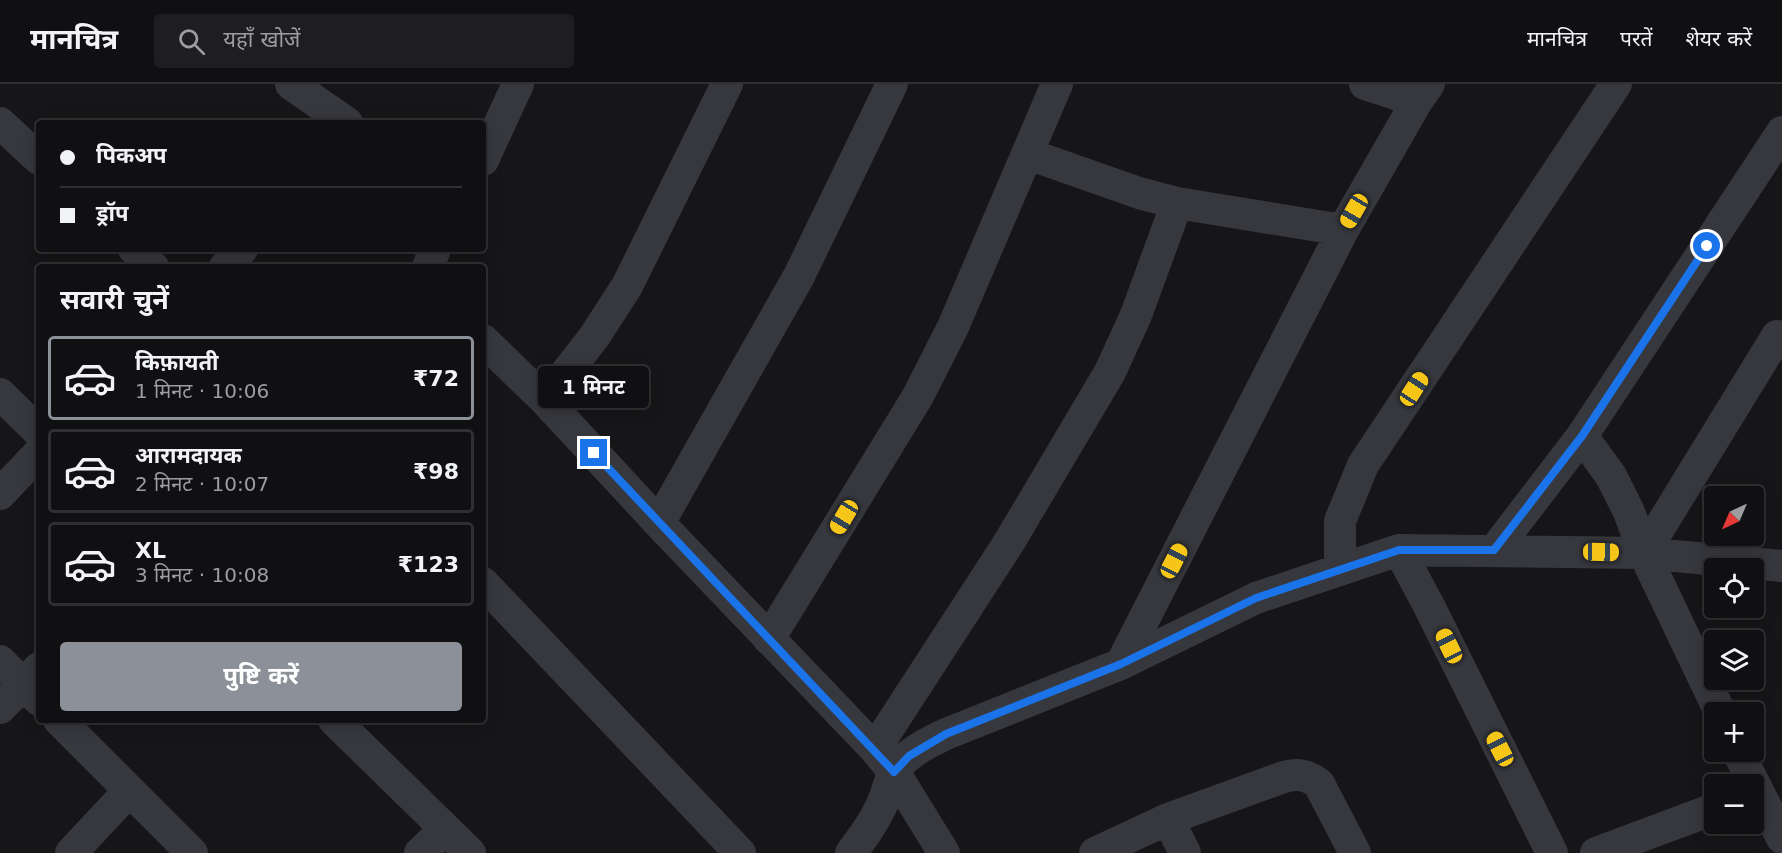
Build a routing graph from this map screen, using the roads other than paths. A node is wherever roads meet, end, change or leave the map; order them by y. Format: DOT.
graph roads {
  1 [pos="291,84"];
  2 [pos="518,84"];
  3 [pos="727,84"];
  4 [pos="892,84"];
  5 [pos="1057,84"];
  6 [pos="1365,84"];
  7 [pos="1616,84"];
  8 [pos="1423,92"];
  9 [pos="343,120"];
  10 [pos="0,123"];
  11 [pos="1782,132"];
  12 [pos="486,153"];
  13 [pos="1028,154"];
  14 [pos="36,156"];
  15 [pos="1177,203"];
  16 [pos="1343,230"];
  17 [pos="137,252"];
  18 [pos="239,252"];
  19 [pos="150,264"];
  20 [pos="228,264"];
  21 [pos="1777,336"];
  22 [pos="486,343"];
  23 [pos="0,394"];
  24 [pos="545,400"];
  25 [pos="36,429"];
  26 [pos="1582,436"];
  27 [pos="36,456"];
  28 [pos="0,494"];
  29 [pos="659,523"];
  30 [pos="1399,550"];
  31 [pos="1494,550"];
  32 [pos="1644,553"];
  33 [pos="1782,566"];
  34 [pos="1340,569"];
  35 [pos="486,586"];
  36 [pos="769,639"];
  37 [pos="0,661"];
  38 [pos="1121,664"];
  39 [pos="34,684"];
  40 [pos="1715,702"];
  41 [pos="0,708"];
  42 [pos="62,723"];
  43 [pos="337,723"];
  44 [pos="885,760"];
  45 [pos="1764,790"];
  46 [pos="129,791"];
  47 [pos="1704,813"];
  48 [pos="1168,819"];
  49 [pos="445,829"];
  50 [pos="1782,838"];
  51 [pos="71,853"];
  52 [pos="192,853"];
  53 [pos="420,853"];
  54 [pos="470,853"];
  55 [pos="740,853"];
  56 [pos="851,853"];
  57 [pos="944,853"];
  58 [pos="1095,853"];
  59 [pos="1185,853"];
  60 [pos="1355,853"];
  61 [pos="1552,853"];
  62 [pos="1596,853"];
  1 -- 9 [label="street"];
  2 -- 12 [label="street"];
  3 -- 24 [label="street"];
  4 -- 29 [label="street"];
  5 -- 13 [label="street"];
  6 -- 8 [label="street"];
  7 -- 34 [label="street"];
  8 -- 16 [label="street"];
  10 -- 14 [label="street"];
  11 -- 26 [label="street"];
  13 -- 15 [label="street"];
  13 -- 36 [label="street"];
  15 -- 16 [label="street"];
  15 -- 44 [label="street"];
  16 -- 38 [label="street"];
  17 -- 19 [label="street"];
  18 -- 20 [label="street"];
  21 -- 32 [label="street"];
  22 -- 24 [label="street"];
  23 -- 25 [label="street"];
  24 -- 29 [label="street"];
  26 -- 31 [label="street"];
  26 -- 32 [label="street"];
  27 -- 28 [label="street"];
  29 -- 36 [label="street"];
  30 -- 31 [label="street"];
  30 -- 34 [label="street"];
  30 -- 61 [label="street"];
  31 -- 32 [label="street"];
  32 -- 33 [label="street"];
  32 -- 40 [label="street"];
  34 -- 38 [label="street"];
  35 -- 55 [label="street"];
  36 -- 44 [label="street"];
  37 -- 39 [label="street"];
  38 -- 44 [label="street"];
  39 -- 41 [label="street"];
  42 -- 46 [label="street"];
  43 -- 49 [label="street"];
  44 -- 56 [label="street"];
  44 -- 57 [label="street"];
  45 -- 50 [label="street"];
  46 -- 51 [label="street"];
  46 -- 52 [label="street"];
  47 -- 62 [label="street"];
  48 -- 58 [label="street"];
  48 -- 59 [label="street"];
  48 -- 60 [label="street"];
  49 -- 53 [label="street"];
  49 -- 54 [label="street"];
}
